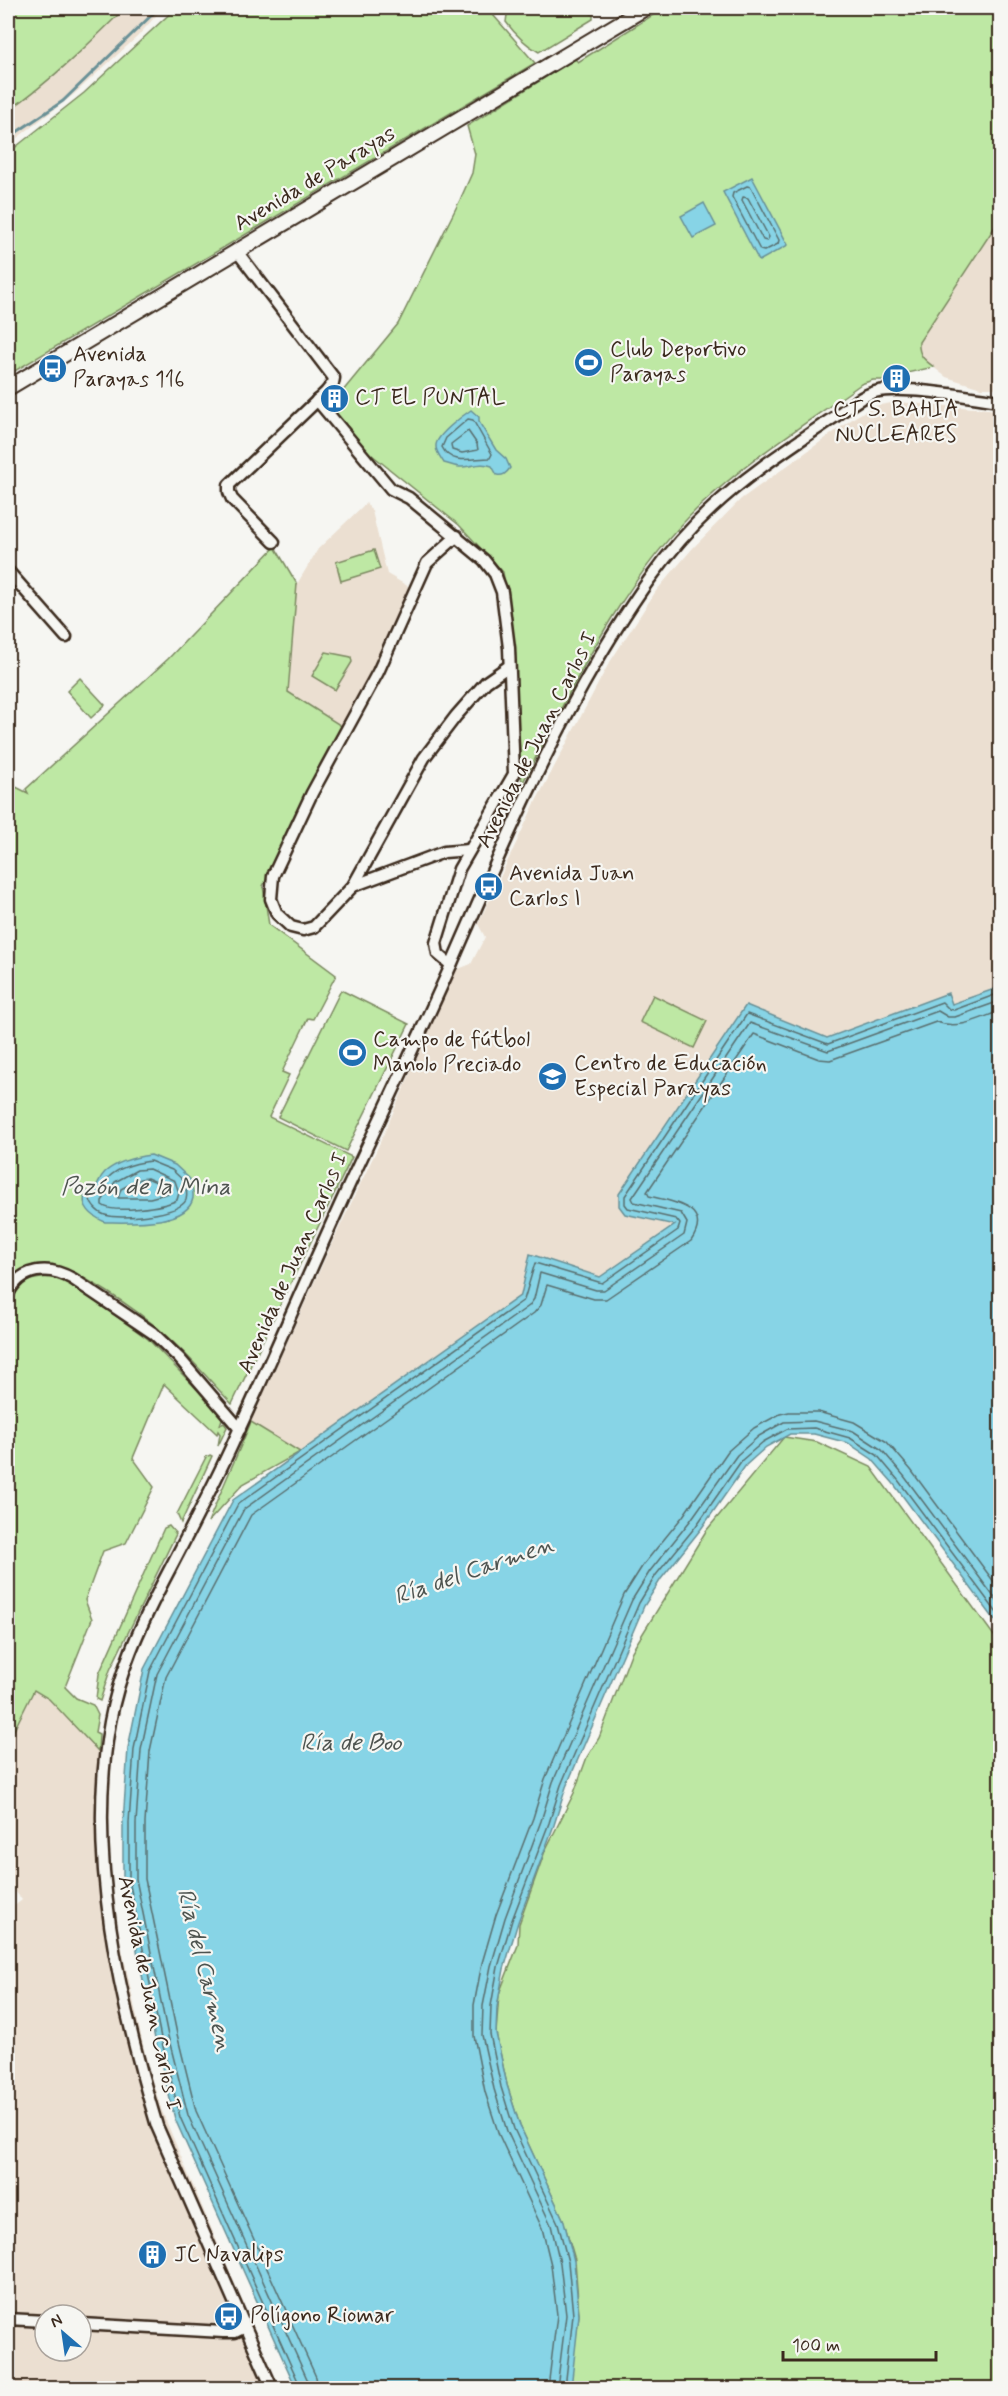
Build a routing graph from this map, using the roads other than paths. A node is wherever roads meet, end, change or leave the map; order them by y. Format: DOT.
graph roads {
  1 [pos="645,8"];
  2 [pos="236,250"];
  3 [pos="8,388"];
  4 [pos="317,400"];
  5 [pos="1000,401"];
  6 [pos="457,536"];
  7 [pos="274,542"];
  8 [pos="8,571"];
  9 [pos="66,637"];
  10 [pos="510,666"];
  11 [pos="469,850"];
  12 [pos="353,886"];
  13 [pos="451,965"];
  14 [pos="8,1294"];
  15 [pos="240,1429"];
  16 [pos="8,2319"];
  17 [pos="33,2320"];
  18 [pos="93,2325"];
  19 [pos="245,2327"];
  20 [pos="272,2388"];
  1 -- 2 [label="street, Avenida de Parayas"];
  2 -- 3 [label="street, Avenida de Parayas"];
  2 -- 4 [label="street"];
  4 -- 6 [label="street"];
  4 -- 7 [label="street"];
  5 -- 13 [label="street, Avenida de Juan Carlos I"];
  6 -- 10 [label="street"];
  6 -- 12 [label="street"];
  8 -- 9 [label="street"];
  10 -- 11 [label="street"];
  10 -- 12 [label="street"];
  11 -- 12 [label="street"];
  11 -- 13 [label="street"];
  13 -- 15 [label="street, Avenida de Juan Carlos I"];
  14 -- 15 [label="street"];
  15 -- 19 [label="street, Avenida de Juan Carlos I"];
  16 -- 17 [label="street"];
  18 -- 19 [label="street"];
  19 -- 20 [label="street, Avenida de Juan Carlos I"];
}
